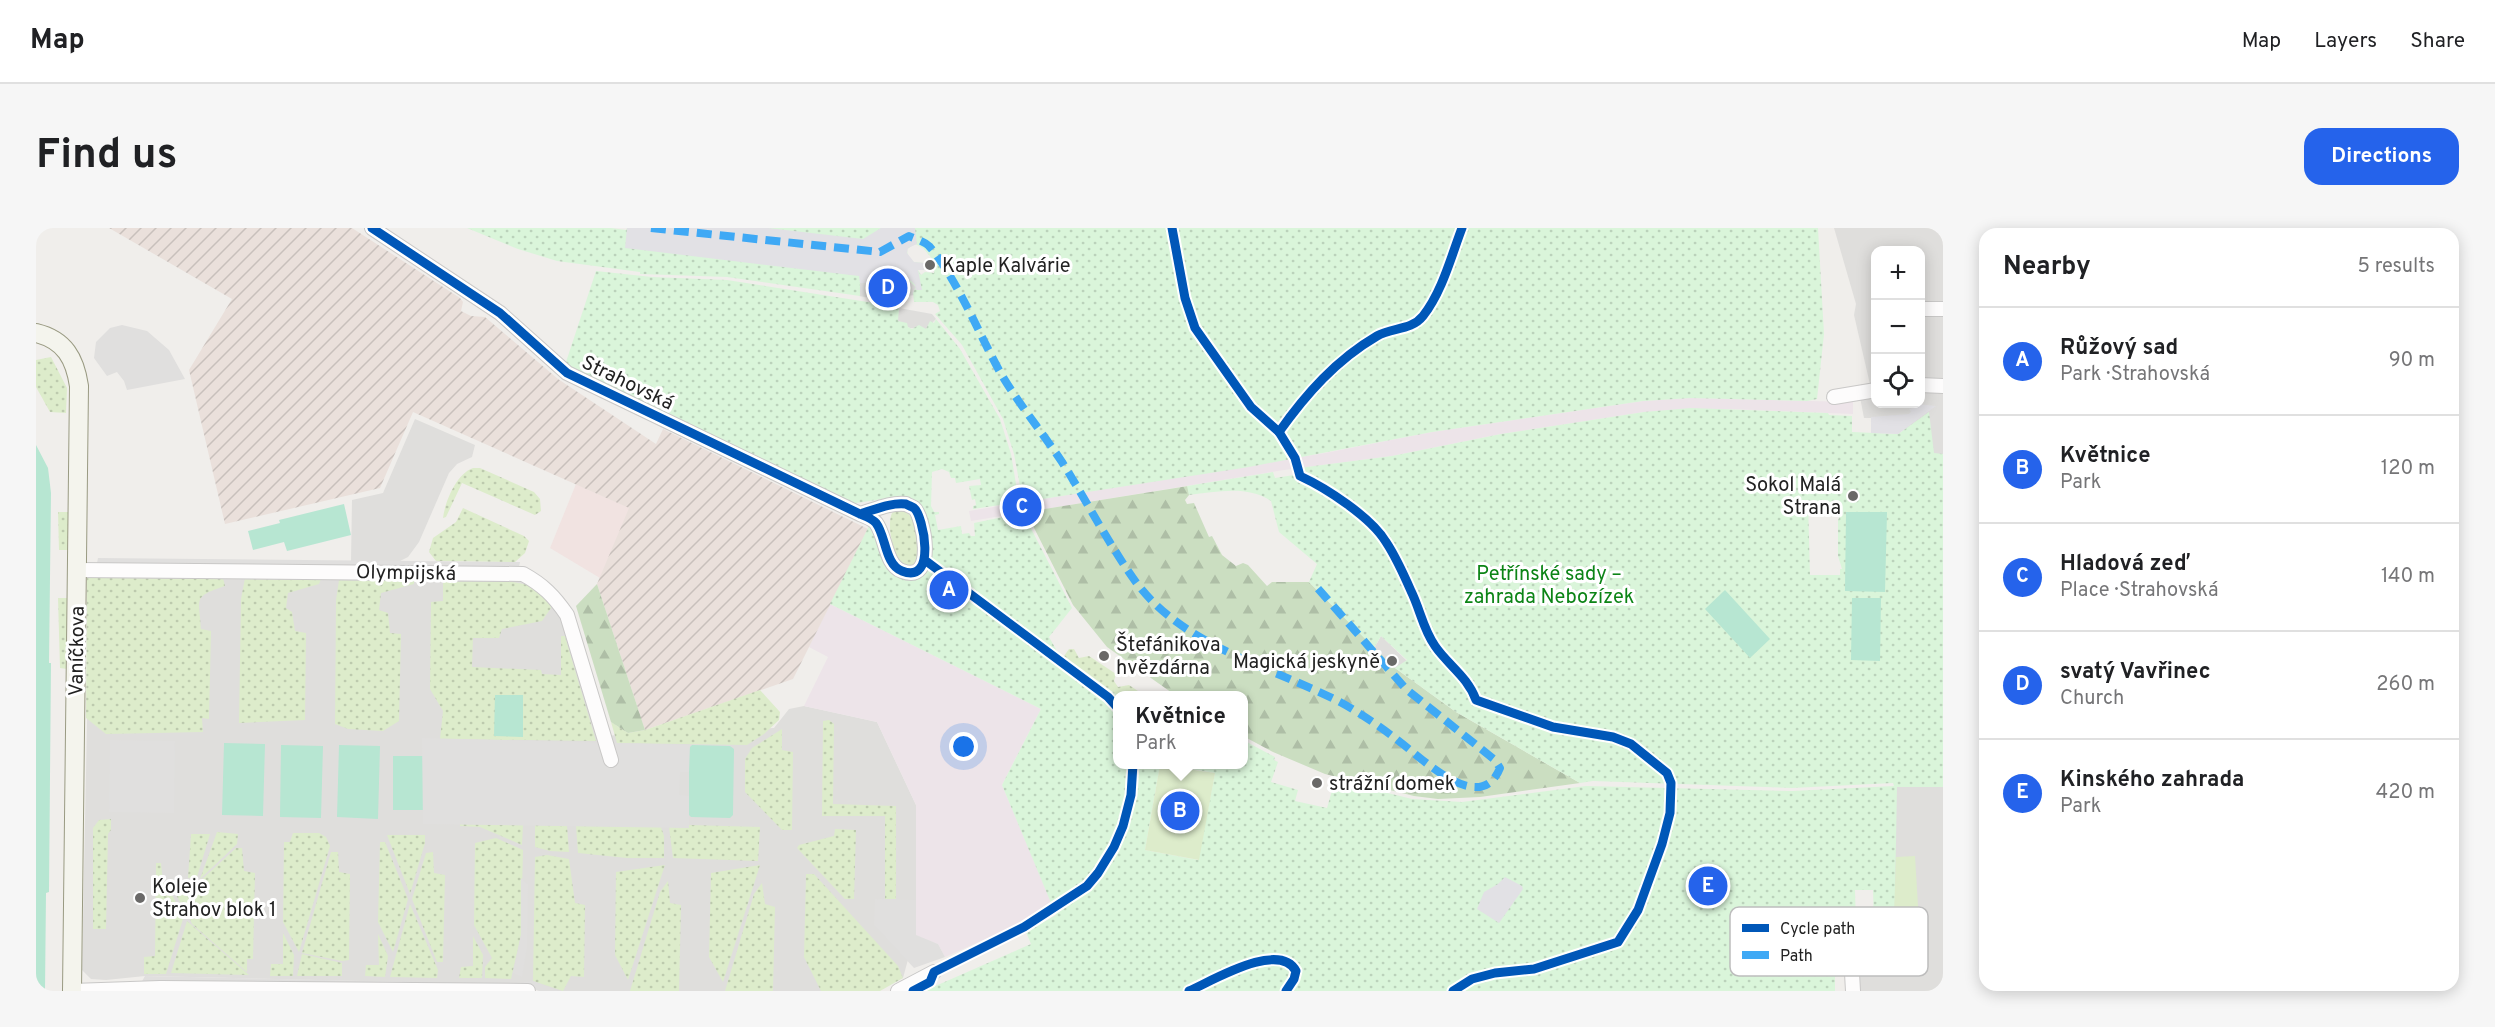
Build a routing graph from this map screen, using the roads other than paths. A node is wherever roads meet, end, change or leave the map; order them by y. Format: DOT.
graph roads {
  1 [pos="372,228"];
  2 [pos="1925,309"];
  3 [pos="1943,309"];
  4 [pos="36,333"];
  5 [pos="1925,386"];
  6 [pos="1943,386"];
  7 [pos="1871,391"];
  8 [pos="1834,397"];
  9 [pos="860,514"];
  10 [pos="77,570"];
  11 [pos="611,760"];
  12 [pos="934,972"];
  13 [pos="1852,976"];
  14 [pos="72,991"];
  15 [pos="528,991"];
  16 [pos="898,991"];
  17 [pos="1853,991"];
  1 -- 9 [label="street, Strahovská"];
  2 -- 3 [label="street"];
  4 -- 10 [label="main road, Vaníčkova"];
  5 -- 6 [label="street"];
  7 -- 8 [label="street"];
  9 -- 9 [label="street, Strahovská"];
  10 -- 11 [label="street, Olympijská"];
  10 -- 14 [label="main road, Vaníčkova"];
  12 -- 16 [label="street"];
  13 -- 17 [label="street"];
  14 -- 15 [label="street"];
}
